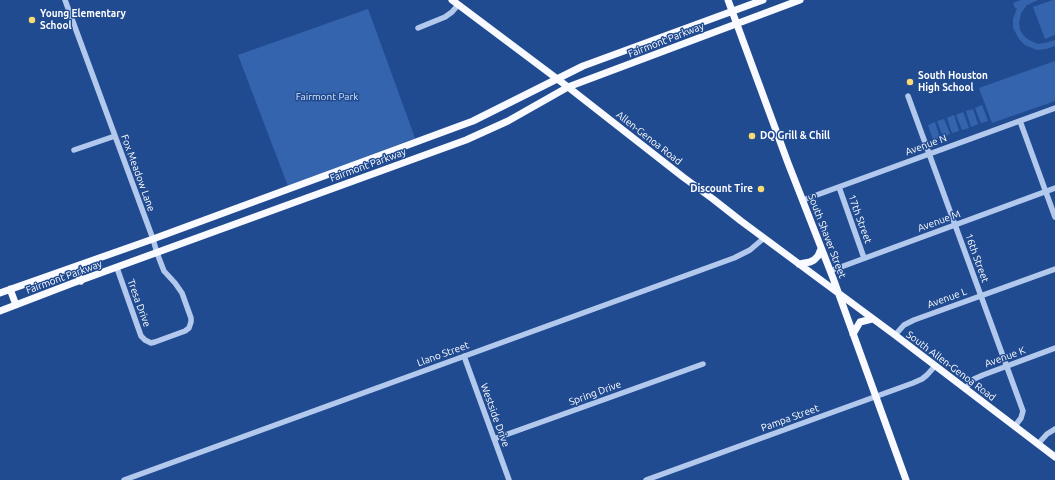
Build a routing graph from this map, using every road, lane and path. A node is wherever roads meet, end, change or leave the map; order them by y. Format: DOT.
graph roads {
  1 [pos="65,0"];
  2 [pos="452,0"];
  3 [pos="728,0"];
  4 [pos="763,0"];
  5 [pos="800,0"];
  6 [pos="780,4"];
  7 [pos="458,5"];
  8 [pos="732,12"];
  9 [pos="736,23"];
  10 [pos="418,28"];
  11 [pos="630,48"];
  12 [pos="636,62"];
  13 [pos="556,79"];
  14 [pos="568,88"];
  15 [pos="908,96"];
  16 [pos="1055,108"];
  17 [pos="498,114"];
  18 [pos="1020,121"];
  19 [pos="496,127"];
  20 [pos="115,136"];
  21 [pos="74,150"];
  22 [pos="929,153"];
  23 [pos="357,164"];
  24 [pos="362,178"];
  25 [pos="839,187"];
  26 [pos="1055,188"];
  27 [pos="280,192"];
  28 [pos="1046,192"];
  29 [pos="802,200"];
  30 [pos="286,206"];
  31 [pos="1055,217"];
  32 [pos="955,225"];
  33 [pos="764,238"];
  34 [pos="153,239"];
  35 [pos="821,249"];
  36 [pos="157,253"];
  37 [pos="864,258"];
  38 [pos="799,264"];
  39 [pos="74,267"];
  40 [pos="117,268"];
  41 [pos="1055,269"];
  42 [pos="830,271"];
  43 [pos="81,281"];
  44 [pos="10,289"];
  45 [pos="837,292"];
  46 [pos="0,293"];
  47 [pos="981,296"];
  48 [pos="16,305"];
  49 [pos="0,311"];
  50 [pos="872,319"];
  51 [pos="853,334"];
  52 [pos="895,335"];
  53 [pos="170,337"];
  54 [pos="1055,348"];
  55 [pos="464,356"];
  56 [pos="703,364"];
  57 [pos="935,366"];
  58 [pos="1006,366"];
  59 [pos="965,389"];
  60 [pos="876,397"];
  61 [pos="1015,426"];
  62 [pos="1055,429"];
  63 [pos="494,439"];
  64 [pos="1038,444"];
  65 [pos="1055,457"];
  66 [pos="124,480"];
  67 [pos="509,480"];
  68 [pos="646,480"];
  69 [pos="906,480"];
  1 -- 20 [label="street, Fox Meadow Lane"];
  2 -- 7 [label="main road, Allen-Genoa Road"];
  3 -- 8 [label="main road, South Shaver Street"];
  4 -- 8 [label="main road, Fairmont Parkway"];
  5 -- 6 [label="main road, Fairmont Parkway"];
  6 -- 9 [label="main road, Fairmont Parkway"];
  7 -- 10 [label="street"];
  7 -- 13 [label="main road, Allen-Genoa Road"];
  8 -- 9 [label="main road, South Shaver Street"];
  8 -- 11 [label="main road, Fairmont Parkway"];
  9 -- 12 [label="main road, Fairmont Parkway"];
  9 -- 29 [label="main road, South Shaver Street"];
  11 -- 12 [label="main road"];
  11 -- 13 [label="main road, Fairmont Parkway"];
  12 -- 14 [label="main road, Fairmont Parkway"];
  13 -- 14 [label="main road, Allen-Genoa Road"];
  13 -- 17 [label="main road, Fairmont Parkway"];
  14 -- 19 [label="main road, Fairmont Parkway"];
  14 -- 33 [label="main road, Allen-Genoa Road"];
  15 -- 22 [label="street, 16th Street"];
  16 -- 18 [label="street, Avenue N"];
  17 -- 19 [label="main road"];
  17 -- 23 [label="main road, Fairmont Parkway"];
  18 -- 22 [label="street, Avenue N"];
  18 -- 28 [label="street"];
  19 -- 24 [label="main road, Fairmont Parkway"];
  20 -- 21 [label="street"];
  20 -- 34 [label="street, Fox Meadow Lane"];
  22 -- 25 [label="street, Avenue N"];
  22 -- 32 [label="street, 16th Street"];
  23 -- 24 [label="main road"];
  23 -- 27 [label="main road, Fairmont Parkway"];
  24 -- 30 [label="main road, Fairmont Parkway"];
  25 -- 29 [label="street, Avenue N"];
  25 -- 37 [label="street, 17th Street"];
  26 -- 28 [label="street, Avenue M"];
  27 -- 30 [label="main road"];
  27 -- 34 [label="main road, Fairmont Parkway"];
  28 -- 31 [label="street"];
  28 -- 32 [label="street, Avenue M"];
  29 -- 35 [label="main road, South Shaver Street"];
  30 -- 36 [label="main road, Fairmont Parkway"];
  32 -- 37 [label="street, Avenue M"];
  32 -- 47 [label="street, 16th Street"];
  33 -- 38 [label="main road, Allen-Genoa Road"];
  33 -- 55 [label="street, Llano Street"];
  34 -- 36 [label="street, Fox Meadow Lane"];
  34 -- 39 [label="main road, Fairmont Parkway"];
  35 -- 38 [label="main road"];
  35 -- 42 [label="main road, South Shaver Street"];
  36 -- 40 [label="main road, Fairmont Parkway"];
  36 -- 53 [label="street, Fox Meadow Lane"];
  37 -- 42 [label="street, Avenue M"];
  38 -- 45 [label="main road, Allen-Genoa Road"];
  39 -- 43 [label="main road"];
  39 -- 44 [label="main road, Fairmont Parkway"];
  40 -- 43 [label="main road, Fairmont Parkway"];
  40 -- 53 [label="street, Tresa Drive"];
  41 -- 47 [label="street, Avenue L"];
  42 -- 45 [label="main road, South Shaver Street"];
  43 -- 48 [label="main road, Fairmont Parkway"];
  44 -- 46 [label="main road, Fairmont Parkway"];
  44 -- 48 [label="main road"];
  45 -- 50 [label="main road, South Allen-Genoa Road"];
  45 -- 51 [label="main road, South Shaver Street"];
  47 -- 52 [label="street, Avenue L"];
  47 -- 58 [label="street, 16th Street"];
  48 -- 49 [label="main road, Fairmont Parkway"];
  50 -- 51 [label="main road"];
  50 -- 52 [label="main road, South Allen-Genoa Road"];
  51 -- 60 [label="main road, South Shaver Street"];
  52 -- 57 [label="main road, South Allen-Genoa Road"];
  54 -- 58 [label="street, Avenue K"];
  55 -- 63 [label="street, Westside Drive"];
  55 -- 66 [label="street, Llano Street"];
  56 -- 63 [label="street, Spring Drive"];
  57 -- 59 [label="main road, South Allen-Genoa Road"];
  57 -- 60 [label="street, Pampa Street"];
  58 -- 59 [label="street, Avenue K"];
  58 -- 61 [label="street, 16th Street"];
  59 -- 61 [label="main road, South Allen-Genoa Road"];
  60 -- 68 [label="street, Pampa Street"];
  60 -- 69 [label="main road, South Shaver Street"];
  61 -- 64 [label="main road, South Allen-Genoa Road"];
  62 -- 64 [label="street"];
  63 -- 67 [label="street, Westside Drive"];
  64 -- 65 [label="main road, South Allen-Genoa Road"];
}
